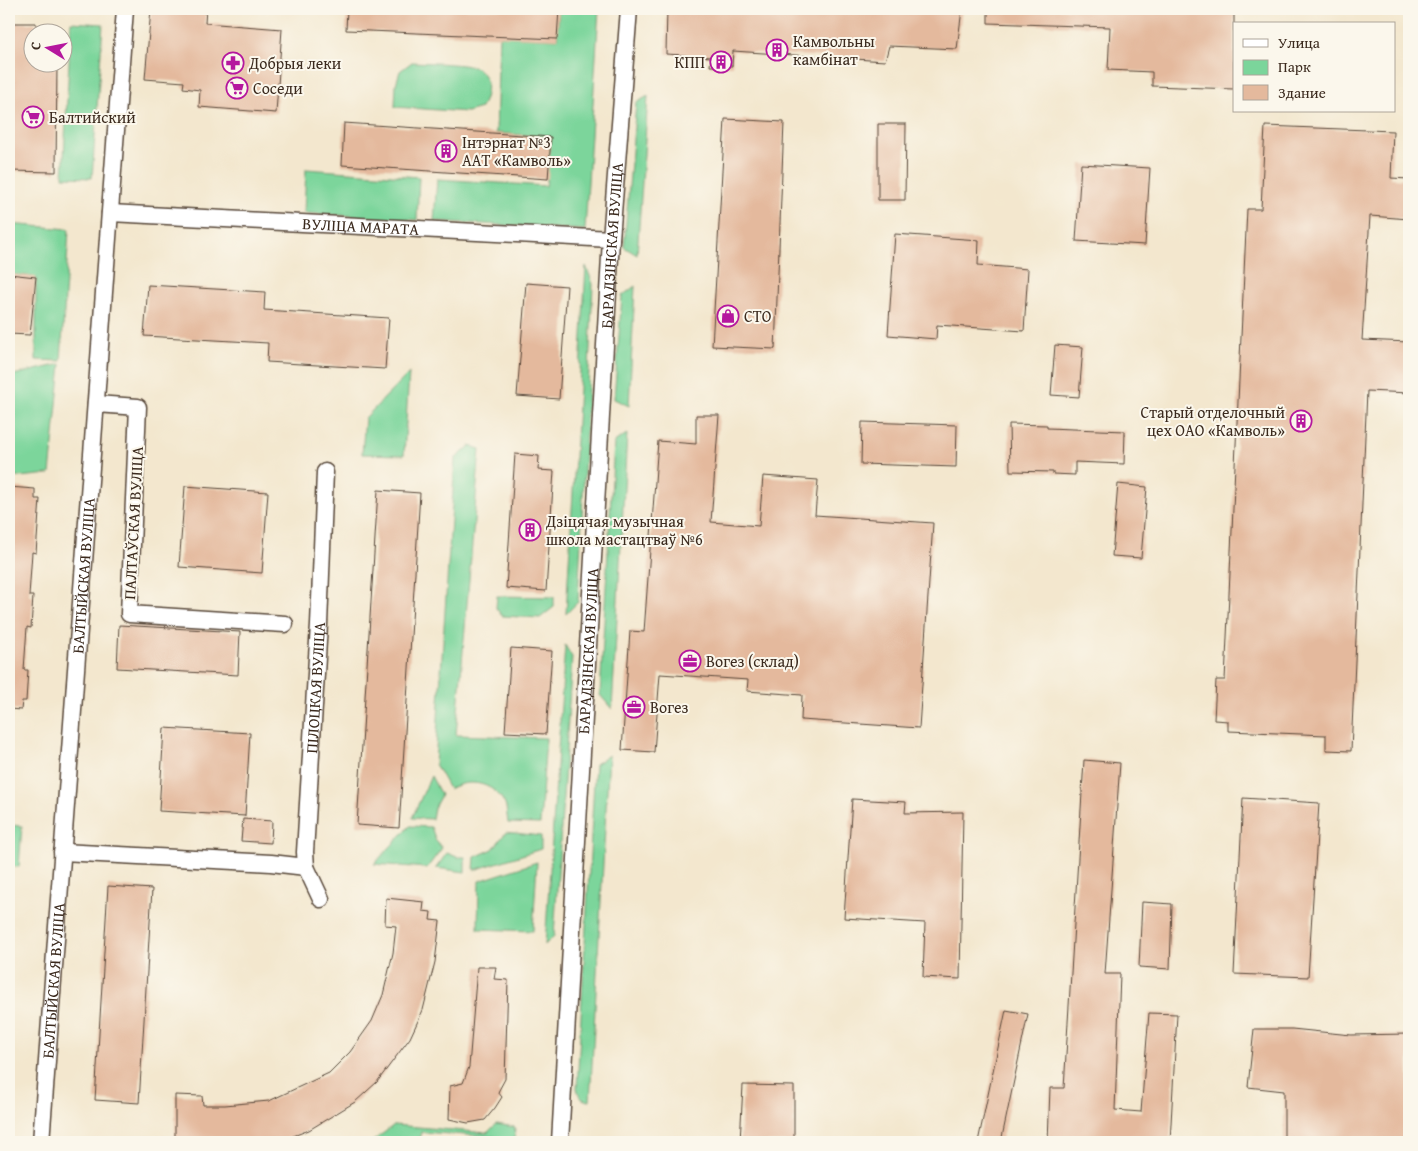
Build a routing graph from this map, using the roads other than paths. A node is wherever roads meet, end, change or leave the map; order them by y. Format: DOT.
graph roads {
  1 [pos="125,9"];
  2 [pos="628,9"];
  3 [pos="110,213"];
  4 [pos="612,239"];
  5 [pos="96,404"];
  6 [pos="325,472"];
  7 [pos="285,624"];
  8 [pos="62,852"];
  9 [pos="306,867"];
  10 [pos="321,899"];
  11 [pos="41,1142"];
  12 [pos="560,1142"];
  1 -- 3 [label="street, БАЛТЫЙСКАЯ ВУЛІЦА"];
  2 -- 4 [label="street, БАРАДЗІНСКАЯ ВУЛІЦА"];
  3 -- 4 [label="street, ВУЛІЦА МАРАТА"];
  3 -- 5 [label="street, БАЛТЫЙСКАЯ ВУЛІЦА"];
  4 -- 12 [label="street, БАРАДЗІНСКАЯ ВУЛІЦА"];
  5 -- 7 [label="street, ПАЛТАЎСКАЯ ВУЛІЦА"];
  5 -- 8 [label="street, БАЛТЫЙСКАЯ ВУЛІЦА"];
  6 -- 9 [label="street, ПІЛОЦКАЯ ВУЛІЦА"];
  8 -- 9 [label="street"];
  8 -- 11 [label="street, БАЛТЫЙСКАЯ ВУЛІЦА"];
  9 -- 10 [label="street, ПІЛОЦКАЯ ВУЛІЦА"];
}
